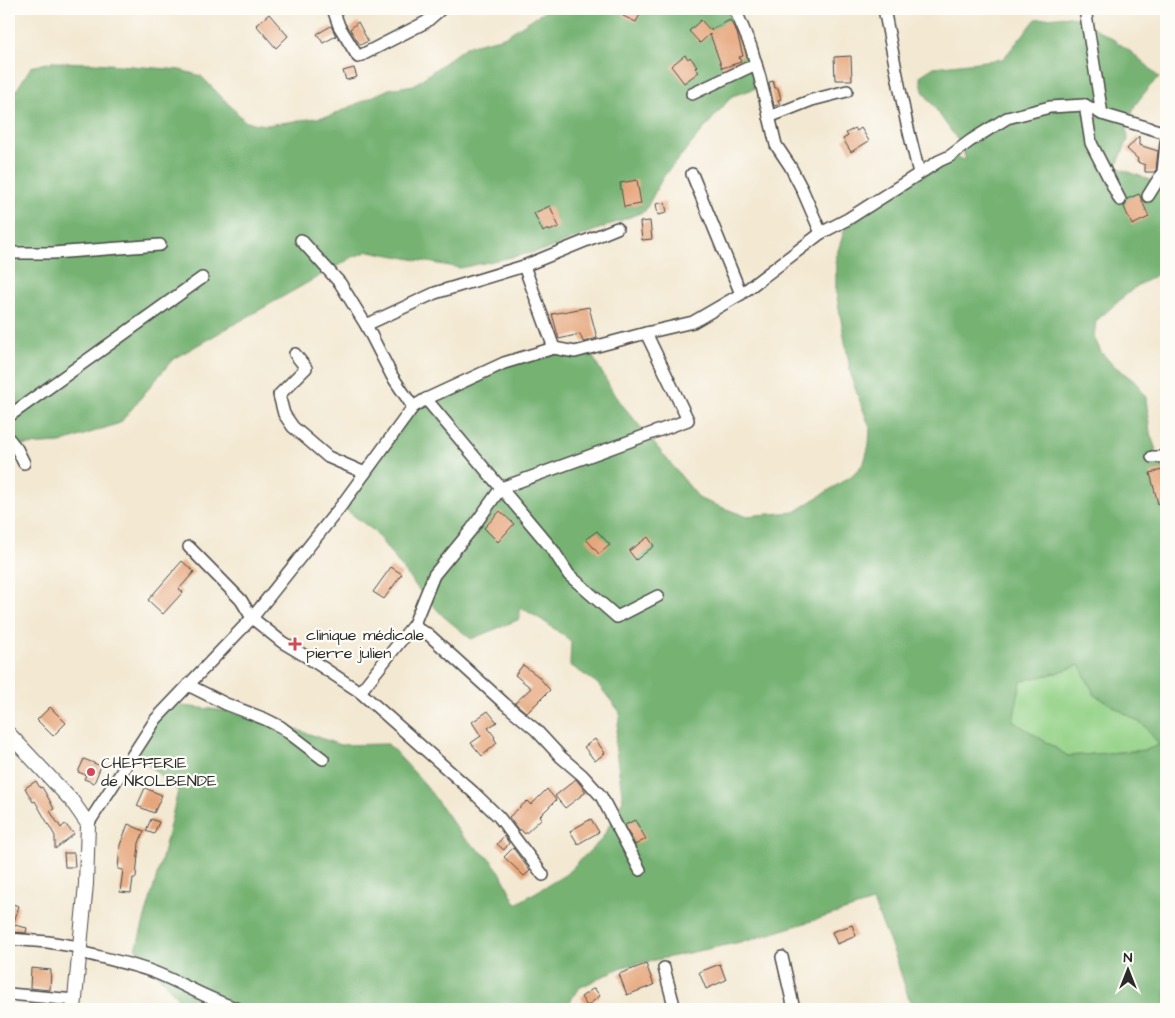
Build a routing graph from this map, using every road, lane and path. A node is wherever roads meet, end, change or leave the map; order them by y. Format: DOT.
graph roads {
  1 [pos="333,9"];
  2 [pos="440,9"];
  3 [pos="735,9"];
  4 [pos="884,9"];
  5 [pos="1085,9"];
  6 [pos="756,64"];
  7 [pos="847,91"];
  8 [pos="692,94"];
  9 [pos="1085,105"];
  10 [pos="1102,114"];
  11 [pos="769,117"];
  12 [pos="1166,133"];
  13 [pos="1166,143"];
  14 [pos="919,173"];
  15 [pos="692,174"];
  16 [pos="1148,196"];
  17 [pos="1120,200"];
  18 [pos="617,228"];
  19 [pos="822,233"];
  20 [pos="301,240"];
  21 [pos="160,245"];
  22 [pos="9,253"];
  23 [pos="524,266"];
  24 [pos="202,278"];
  25 [pos="741,294"];
  26 [pos="366,325"];
  27 [pos="646,333"];
  28 [pos="554,348"];
  29 [pos="295,354"];
  30 [pos="426,399"];
  31 [pos="413,407"];
  32 [pos="9,416"];
  33 [pos="9,439"];
  34 [pos="1152,457"];
  35 [pos="1166,457"];
  36 [pos="24,463"];
  37 [pos="365,473"];
  38 [pos="502,488"];
  39 [pos="189,546"];
  40 [pos="658,596"];
  41 [pos="252,618"];
  42 [pos="414,624"];
  43 [pos="188,685"];
  44 [pos="360,692"];
  45 [pos="9,734"];
  46 [pos="323,759"];
  47 [pos="88,824"];
  48 [pos="640,870"];
  49 [pos="543,875"];
  50 [pos="9,939"];
  51 [pos="80,949"];
  52 [pos="782,956"];
  53 [pos="664,968"];
  54 [pos="9,994"];
  55 [pos="75,1005"];
  56 [pos="239,1009"];
  57 [pos="675,1009"];
  58 [pos="794,1009"];
  1 -- 2 [label="street"];
  3 -- 6 [label="street"];
  4 -- 14 [label="street"];
  5 -- 10 [label="street"];
  6 -- 8 [label="street"];
  6 -- 11 [label="street"];
  7 -- 11 [label="street"];
  9 -- 10 [label="street"];
  9 -- 14 [label="street"];
  9 -- 17 [label="street"];
  10 -- 12 [label="street"];
  11 -- 19 [label="street"];
  13 -- 16 [label="street"];
  14 -- 19 [label="street"];
  15 -- 25 [label="street"];
  18 -- 23 [label="street"];
  19 -- 25 [label="street"];
  20 -- 26 [label="street"];
  21 -- 22 [label="street"];
  23 -- 26 [label="street"];
  23 -- 28 [label="street"];
  24 -- 32 [label="street"];
  25 -- 27 [label="street"];
  26 -- 31 [label="street"];
  27 -- 28 [label="street"];
  27 -- 38 [label="street"];
  28 -- 30 [label="street"];
  29 -- 37 [label="street"];
  30 -- 31 [label="street"];
  30 -- 38 [label="street"];
  31 -- 37 [label="street"];
  33 -- 36 [label="street"];
  34 -- 35 [label="street"];
  37 -- 41 [label="street"];
  38 -- 40 [label="street"];
  38 -- 42 [label="street"];
  39 -- 41 [label="street"];
  41 -- 43 [label="street"];
  41 -- 44 [label="street"];
  42 -- 44 [label="street"];
  42 -- 48 [label="street"];
  43 -- 46 [label="street"];
  43 -- 47 [label="street"];
  44 -- 49 [label="street"];
  45 -- 47 [label="street"];
  47 -- 51 [label="street"];
  50 -- 51 [label="street"];
  51 -- 55 [label="street"];
  51 -- 56 [label="street"];
  52 -- 58 [label="street"];
  53 -- 57 [label="street"];
  54 -- 55 [label="street"];
}
